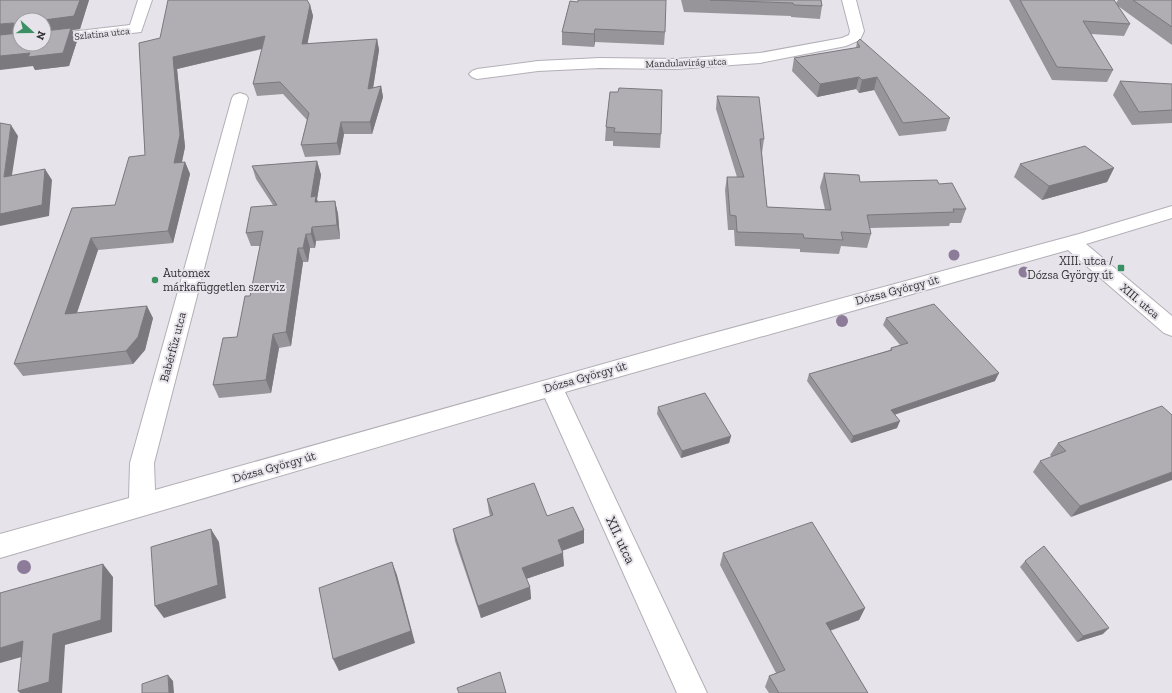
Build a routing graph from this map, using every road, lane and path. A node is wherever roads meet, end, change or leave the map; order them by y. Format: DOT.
graph roads {
  1 [pos="145,0"];
  2 [pos="849,0"];
  3 [pos="52,38"];
  4 [pos="477,74"];
  5 [pos="240,98"];
  6 [pos="1172,212"];
  7 [pos="1071,242"];
  8 [pos="1172,328"];
  9 [pos="551,387"];
  10 [pos="142,505"];
  11 [pos="0,546"];
  12 [pos="692,693"];
  1 -- 3 [label="street, Szlatina utca"];
  2 -- 4 [label="street, Mandulavirág utca"];
  5 -- 10 [label="street, Babérfűz utca"];
  6 -- 7 [label="street, Dózsa György út"];
  7 -- 8 [label="street, XIII. utca"];
  7 -- 9 [label="street, Dózsa György út"];
  9 -- 10 [label="street, Dózsa György út"];
  9 -- 12 [label="street, XII. utca"];
  10 -- 11 [label="street, Dózsa György út"];
}
